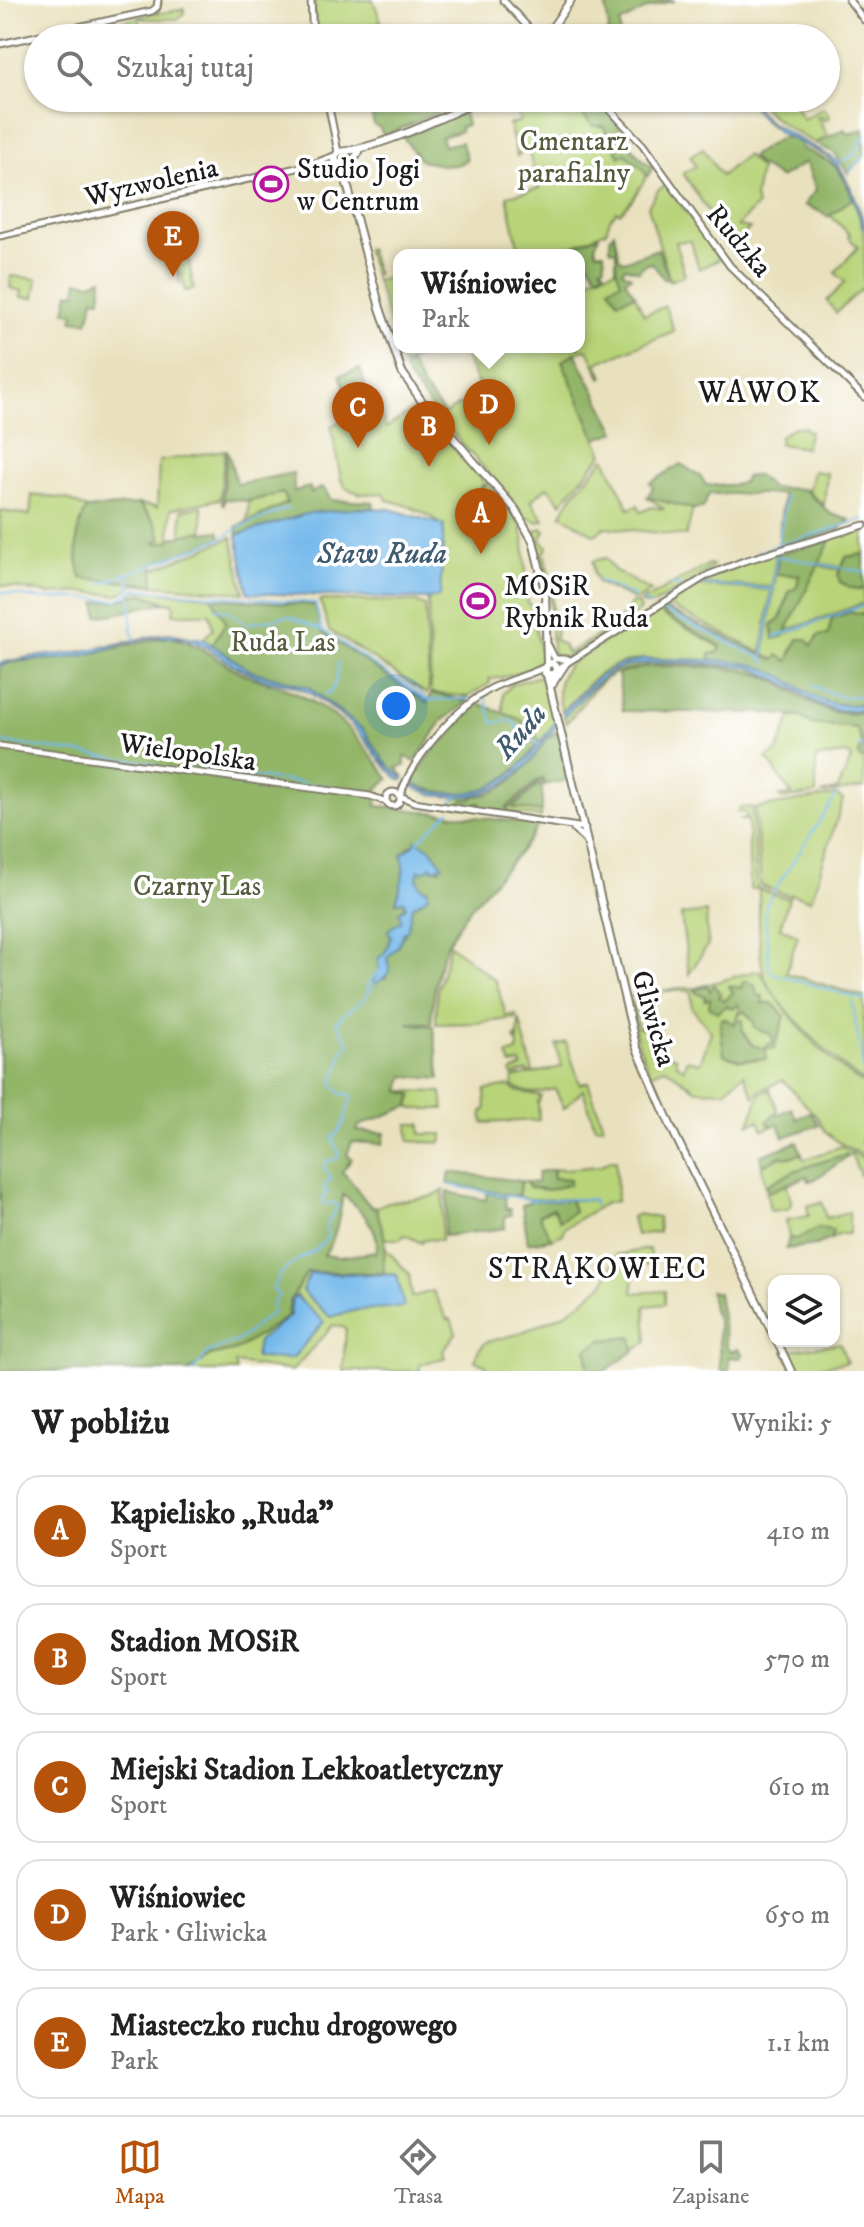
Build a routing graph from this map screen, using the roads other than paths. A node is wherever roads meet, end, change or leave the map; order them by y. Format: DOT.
graph roads {
  1 [pos="158,0"];
  2 [pos="311,0"];
  3 [pos="503,0"];
  4 [pos="571,0"];
  5 [pos="849,0"];
  6 [pos="864,20"];
  7 [pos="94,24"];
  8 [pos="312,24"];
  9 [pos="525,24"];
  10 [pos="555,24"];
  11 [pos="24,39"];
  12 [pos="0,44"];
  13 [pos="330,112"];
  14 [pos="452,112"];
  15 [pos="612,112"];
  16 [pos="380,142"];
  17 [pos="359,152"];
  18 [pos="339,156"];
  19 [pos="326,161"];
  20 [pos="310,165"];
  21 [pos="344,173"];
  22 [pos="0,236"];
  23 [pos="393,343"];
  24 [pos="397,353"];
  25 [pos="864,397"];
  26 [pos="864,525"];
  27 [pos="548,645"];
  28 [pos="573,658"];
  29 [pos="550,669"];
  30 [pos="532,672"];
  31 [pos="553,688"];
  32 [pos="0,746"];
  33 [pos="403,785"];
  34 [pos="391,793"];
  35 [pos="370,796"];
  36 [pos="400,797"];
  37 [pos="387,802"];
  38 [pos="414,802"];
  39 [pos="398,804"];
  40 [pos="582,818"];
  41 [pos="575,827"];
  42 [pos="585,828"];
  43 [pos="589,844"];
  44 [pos="768,1324"];
  45 [pos="779,1347"];
  46 [pos="791,1371"];
  1 -- 7 [label="main road"];
  2 -- 8 [label="main road"];
  3 -- 9 [label="main road"];
  4 -- 10 [label="main road"];
  5 -- 6 [label="main road"];
  11 -- 12 [label="main road"];
  13 -- 18 [label="main road, Gliwicka"];
  14 -- 16 [label="main road"];
  15 -- 25 [label="main road, Rudzka"];
  16 -- 17 [label="main road"];
  16 -- 18 [label="main road"];
  17 -- 18 [label="main road"];
  17 -- 21 [label="main road"];
  18 -- 19 [label="main road, Wyzwolenia"];
  18 -- 19 [label="main road"];
  18 -- 20 [label="main road, Wyzwolenia"];
  18 -- 21 [label="main road, Gliwicka"];
  19 -- 20 [label="main road, Wyzwolenia"];
  20 -- 22 [label="main road, Wyzwolenia"];
  21 -- 23 [label="main road, Gliwicka"];
  24 -- 27 [label="main road, Gliwicka"];
  26 -- 28 [label="main road"];
  27 -- 28 [label="main road"];
  27 -- 29 [label="main road, Gliwicka"];
  27 -- 30 [label="main road"];
  28 -- 29 [label="main road"];
  28 -- 31 [label="main road"];
  29 -- 30 [label="main road"];
  29 -- 31 [label="main road, Gliwicka"];
  30 -- 33 [label="main road"];
  31 -- 40 [label="main road, Gliwicka"];
  32 -- 35 [label="main road, Wielopolska"];
  33 -- 34 [label="main road"];
  33 -- 36 [label="main road"];
  34 -- 35 [label="main road, Wielopolska"];
  34 -- 36 [label="main road"];
  34 -- 37 [label="main road"];
  35 -- 37 [label="main road, Wielopolska"];
  36 -- 38 [label="main road"];
  36 -- 39 [label="main road"];
  37 -- 39 [label="main road, Wielopolska"];
  38 -- 39 [label="main road"];
  38 -- 41 [label="main road"];
  40 -- 41 [label="main road"];
  40 -- 42 [label="main road, Gliwicka"];
  41 -- 42 [label="main road"];
  41 -- 43 [label="main road"];
  42 -- 43 [label="main road, Gliwicka"];
  43 -- 44 [label="main road, Gliwicka"];
  45 -- 46 [label="main road, Gliwicka"];
}
